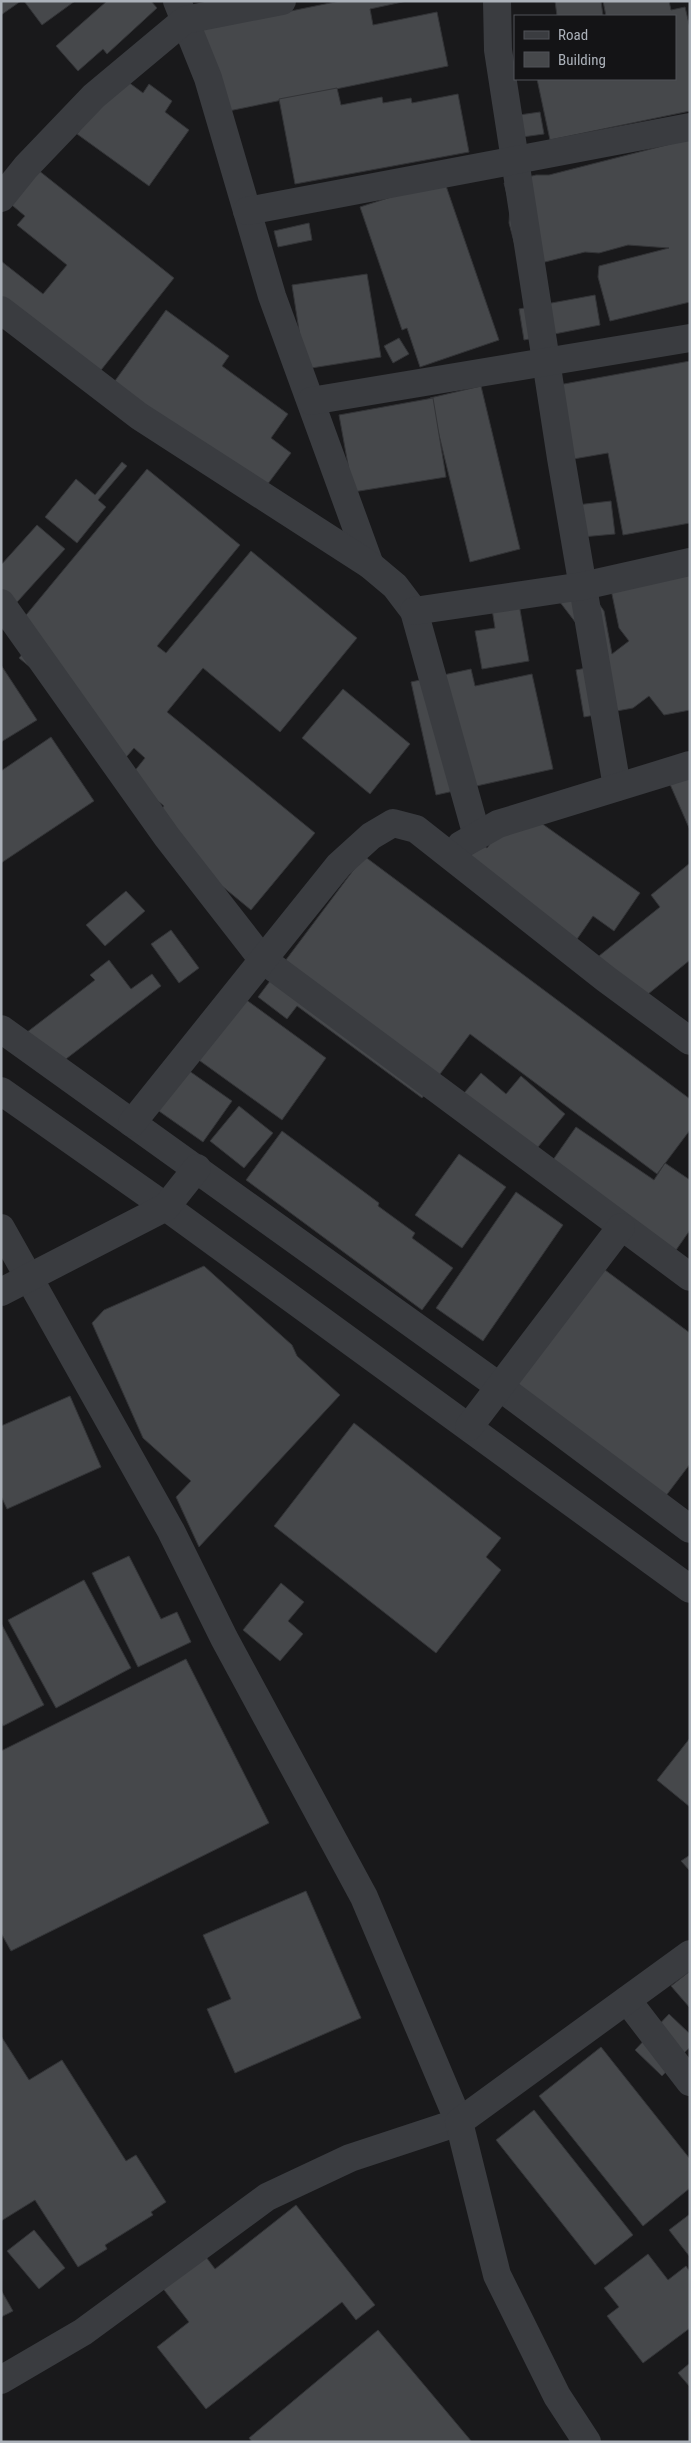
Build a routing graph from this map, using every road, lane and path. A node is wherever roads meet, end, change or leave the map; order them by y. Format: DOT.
graph roads {
  1 [pos="282,1"];
  2 [pos="497,1"];
  3 [pos="181,11"];
  4 [pos="690,127"];
  5 [pos="515,161"];
  6 [pos="1,198"];
  7 [pos="247,211"];
  8 [pos="1,310"];
  9 [pos="690,338"];
  10 [pos="546,361"];
  11 [pos="311,401"];
  12 [pos="690,562"];
  13 [pos="370,565"];
  14 [pos="583,586"];
  15 [pos="1,603"];
  16 [pos="414,612"];
  17 [pos="690,764"];
  18 [pos="617,788"];
  19 [pos="477,836"];
  20 [pos="447,853"];
  21 [pos="262,959"];
  22 [pos="1,1029"];
  23 [pos="690,1040"];
  24 [pos="1,1091"];
  25 [pos="132,1123"];
  26 [pos="196,1168"];
  27 [pos="166,1207"];
  28 [pos="621,1227"];
  29 [pos="1,1228"];
  30 [pos="690,1277"];
  31 [pos="31,1278"];
  32 [pos="1,1292"];
  33 [pos="500,1387"];
  34 [pos="469,1427"];
  35 [pos="690,1529"];
  36 [pos="690,1589"];
  37 [pos="690,1954"];
  38 [pos="627,2000"];
  39 [pos="690,2082"];
  40 [pos="459,2122"];
  41 [pos="1,2380"];
  42 [pos="587,2442"];
  1 -- 3 [label="street"];
  2 -- 5 [label="street"];
  3 -- 6 [label="street"];
  3 -- 7 [label="street"];
  4 -- 5 [label="street"];
  5 -- 7 [label="street"];
  5 -- 10 [label="street"];
  7 -- 11 [label="street"];
  8 -- 13 [label="street"];
  9 -- 10 [label="street"];
  10 -- 11 [label="street"];
  10 -- 14 [label="street"];
  11 -- 13 [label="street"];
  12 -- 14 [label="street"];
  13 -- 16 [label="street"];
  14 -- 16 [label="street"];
  14 -- 18 [label="street"];
  15 -- 21 [label="street"];
  16 -- 19 [label="street"];
  17 -- 18 [label="street"];
  18 -- 19 [label="street"];
  19 -- 20 [label="street"];
  20 -- 21 [label="street"];
  20 -- 23 [label="street"];
  21 -- 25 [label="street"];
  21 -- 28 [label="street"];
  22 -- 25 [label="street"];
  24 -- 27 [label="street"];
  25 -- 26 [label="street"];
  26 -- 27 [label="street"];
  26 -- 33 [label="street"];
  27 -- 31 [label="street"];
  27 -- 34 [label="street"];
  28 -- 30 [label="street"];
  28 -- 33 [label="street"];
  29 -- 31 [label="street"];
  31 -- 32 [label="street"];
  31 -- 40 [label="street"];
  33 -- 34 [label="street"];
  33 -- 35 [label="street"];
  34 -- 36 [label="street"];
  37 -- 38 [label="street"];
  38 -- 39 [label="street"];
  38 -- 40 [label="street"];
  40 -- 41 [label="street"];
  40 -- 42 [label="street"];
}
